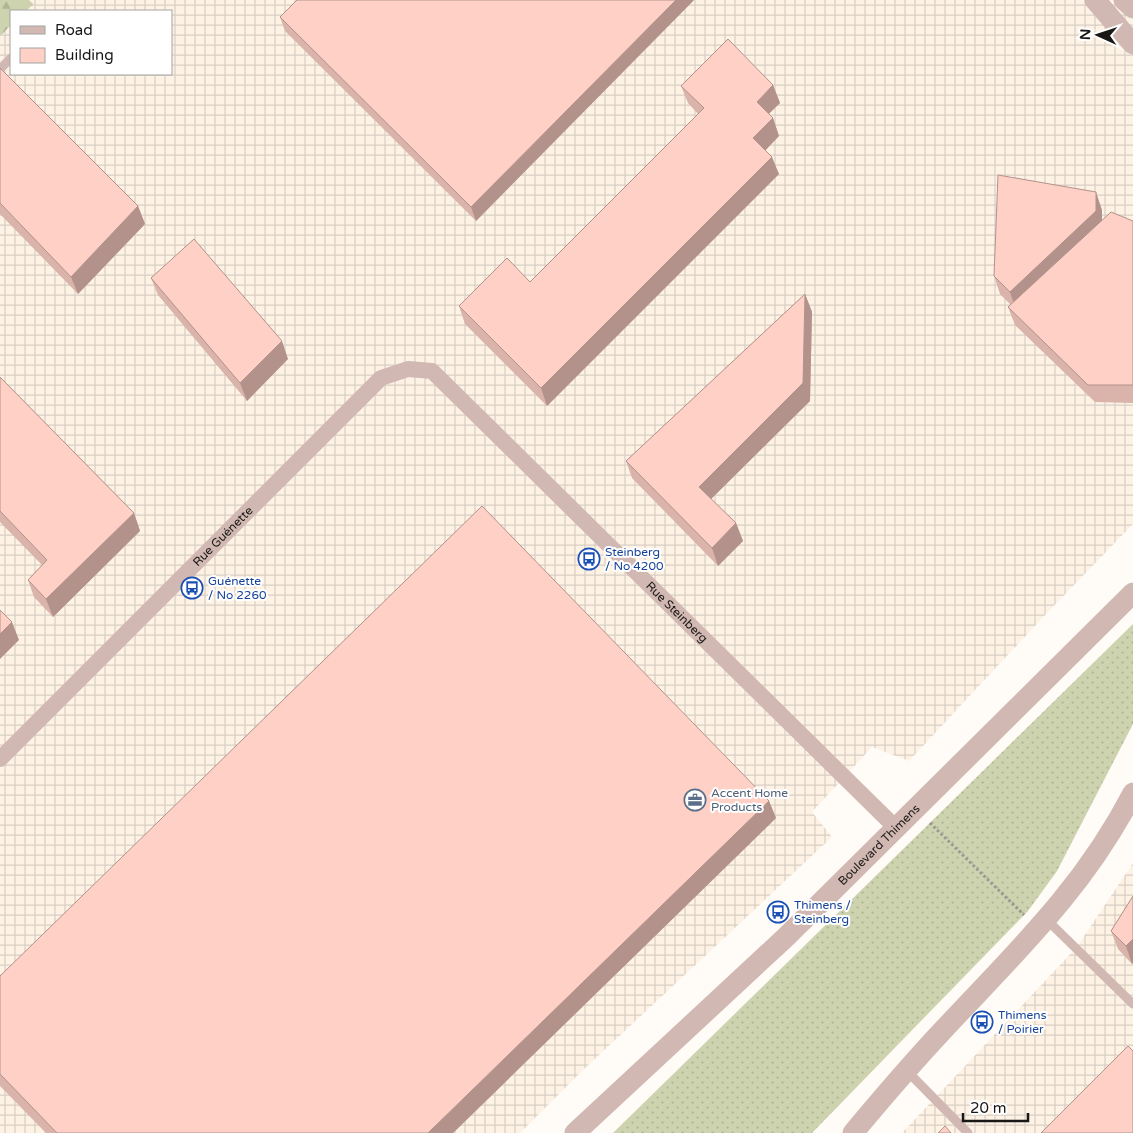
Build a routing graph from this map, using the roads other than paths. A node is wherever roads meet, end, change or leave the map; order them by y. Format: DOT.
graph roads {
  1 [pos="1095,0"];
  2 [pos="1124,0"];
  3 [pos="1133,8"];
  4 [pos="1133,44"];
  5 [pos="10,59"];
  6 [pos="0,69"];
  7 [pos="381,378"];
  8 [pos="1133,593"];
  9 [pos="0,759"];
  10 [pos="1133,793"];
  11 [pos="895,827"];
  12 [pos="1037,919"];
  13 [pos="1133,1004"];
  14 [pos="906,1070"];
  15 [pos="575,1133"];
  16 [pos="852,1133"];
  17 [pos="968,1133"];
  1 -- 4 [label="street"];
  2 -- 3 [label="street"];
  5 -- 6 [label="lane"];
  7 -- 9 [label="street, Rue Guénette"];
  7 -- 11 [label="street, Rue Steinberg"];
  8 -- 11 [label="street, Boulevard Thimens"];
  10 -- 12 [label="street"];
  11 -- 15 [label="street, Boulevard Thimens"];
  12 -- 13 [label="lane"];
  12 -- 14 [label="street"];
  14 -- 16 [label="street"];
  14 -- 17 [label="lane"];
}
